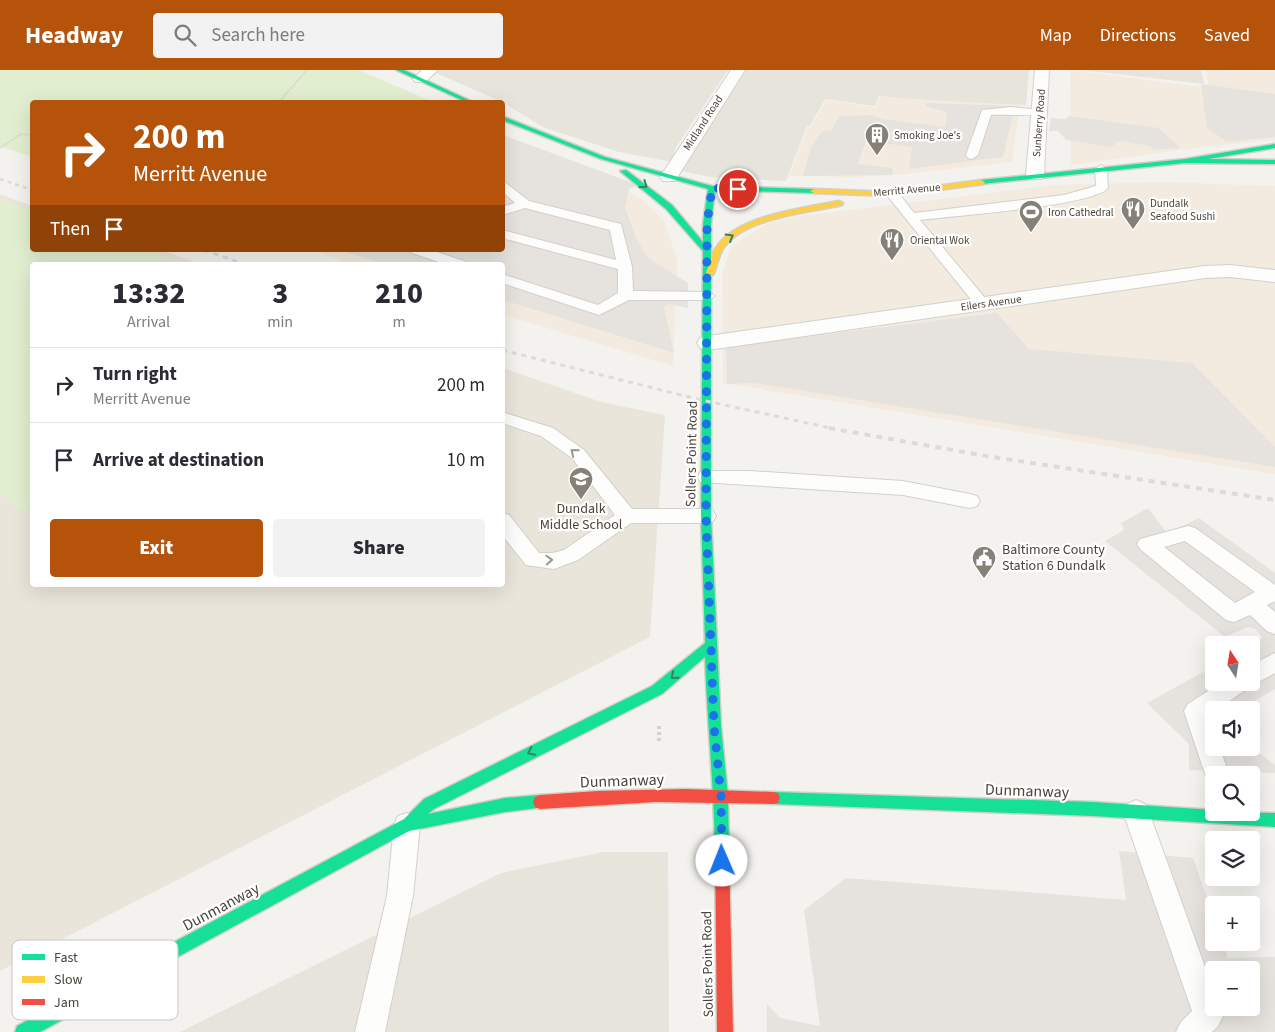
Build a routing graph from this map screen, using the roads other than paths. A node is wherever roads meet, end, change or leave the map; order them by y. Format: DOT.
graph roads {
  1 [pos="399,70"];
  2 [pos="738,70"];
  3 [pos="1042,70"];
  4 [pos="426,74"];
  5 [pos="467,100"];
  6 [pos="1040,113"];
  7 [pos="505,120"];
  8 [pos="1275,146"];
  9 [pos="972,155"];
  10 [pos="603,158"];
  11 [pos="1185,161"];
  12 [pos="1275,162"];
  13 [pos="1101,169"];
  14 [pos="1223,173"];
  15 [pos="1035,175"];
  16 [pos="668,177"];
  17 [pos="505,187"];
  18 [pos="712,188"];
  19 [pos="892,194"];
  20 [pos="524,204"];
  21 [pos="505,210"];
  22 [pos="911,217"];
  23 [pos="505,235"];
  24 [pos="706,251"];
  25 [pos="423,252"];
  26 [pos="453,262"];
  27 [pos="625,267"];
  28 [pos="1275,276"];
  29 [pos="505,279"];
  30 [pos="708,279"];
  31 [pos="626,295"];
  32 [pos="708,296"];
  33 [pos="982,304"];
  34 [pos="708,343"];
  35 [pos="505,418"];
  36 [pos="707,477"];
  37 [pos="970,501"];
  38 [pos="627,516"];
  39 [pos="706,516"];
  40 [pos="505,524"];
  41 [pos="1251,604"];
  42 [pos="1275,625"];
  43 [pos="711,645"];
  44 [pos="1275,662"];
  45 [pos="1260,671"];
  46 [pos="1228,691"];
  47 [pos="1214,766"];
  48 [pos="721,796"];
  49 [pos="1136,812"];
  50 [pos="1205,814"];
  51 [pos="1260,818"];
  52 [pos="1275,820"];
  53 [pos="407,825"];
  54 [pos="178,948"];
  55 [pos="45,1020"];
  56 [pos="23,1032"];
  57 [pos="370,1032"];
  58 [pos="725,1032"];
  59 [pos="1192,1032"];
  1 -- 4 [label="street"];
  2 -- 16 [label="street, Midland Road"];
  3 -- 6 [label="street, Sunberry Road"];
  4 -- 5 [label="street"];
  6 -- 9 [label="lane"];
  6 -- 15 [label="street, Sunberry Road"];
  7 -- 10 [label="street"];
  8 -- 11 [label="street"];
  10 -- 16 [label="street"];
  10 -- 24 [label="street, one-way"];
  11 -- 12 [label="street, Merritt Avenue"];
  11 -- 13 [label="street, Merritt Avenue"];
  13 -- 14 [label="street, Merritt Avenue"];
  13 -- 15 [label="street, Merritt Avenue"];
  13 -- 22 [label="lane"];
  15 -- 19 [label="street, Merritt Avenue"];
  16 -- 18 [label="street"];
  17 -- 20 [label="lane"];
  18 -- 19 [label="street, Merritt Avenue"];
  18 -- 24 [label="street, Sollers Point Road"];
  19 -- 22 [label="lane"];
  30 -- 19 [label="street, one-way"];
  20 -- 21 [label="lane"];
  20 -- 27 [label="lane"];
  22 -- 33 [label="lane"];
  23 -- 27 [label="lane"];
  24 -- 30 [label="street, Sollers Point Road"];
  25 -- 26 [label="lane"];
  27 -- 31 [label="lane"];
  28 -- 33 [label="street, Eilers Avenue"];
  29 -- 31 [label="lane"];
  30 -- 32 [label="street, Sollers Point Road"];
  31 -- 32 [label="lane"];
  32 -- 34 [label="street, Sollers Point Road"];
  33 -- 34 [label="street, Eilers Avenue"];
  34 -- 36 [label="street, Sollers Point Road"];
  38 -- 35 [label="lane, one-way"];
  36 -- 37 [label="lane"];
  36 -- 39 [label="street, Sollers Point Road"];
  38 -- 39 [label="lane"];
  40 -- 38 [label="lane, one-way"];
  39 -- 43 [label="street, Sollers Point Road"];
  41 -- 41 [label="lane"];
  41 -- 42 [label="lane"];
  43 -- 48 [label="street, Sollers Point Road"];
  43 -- 53 [label="street, one-way"];
  44 -- 45 [label="lane"];
  46 -- 47 [label="lane"];
  48 -- 49 [label="street, Dunmanway"];
  48 -- 53 [label="street, Dunmanway"];
  48 -- 58 [label="street, Sollers Point Road"];
  49 -- 50 [label="street, Dunmanway"];
  49 -- 59 [label="lane"];
  51 -- 52 [label="street, Dunmanway"];
  53 -- 54 [label="street, Dunmanway"];
  53 -- 57 [label="lane"];
  55 -- 56 [label="street, Dunmanway"];
}
